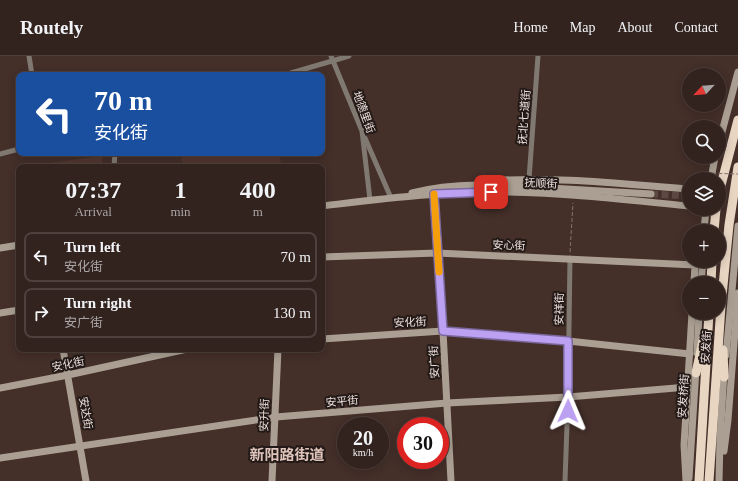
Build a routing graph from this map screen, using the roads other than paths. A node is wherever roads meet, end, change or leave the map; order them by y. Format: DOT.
graph roads {
  1 [pos="29,56"];
  2 [pos="349,56"];
  3 [pos="538,56"];
  4 [pos="333,59"];
  5 [pos="32,72"];
  6 [pos="293,72"];
  7 [pos="738,72"];
  8 [pos="725,120"];
  9 [pos="738,120"];
  10 [pos="362,132"];
  11 [pos="16,149"];
  12 [pos="0,154"];
  13 [pos="738,167"];
  14 [pos="724,172"];
  15 [pos="530,179"];
  16 [pos="460,186"];
  17 [pos="682,188"];
  18 [pos="434,194"];
  19 [pos="651,194"];
  20 [pos="391,198"];
  21 [pos="370,200"];
  22 [pos="682,205"];
  23 [pos="325,206"];
  24 [pos="738,212"];
  25 [pos="734,226"];
  26 [pos="16,245"];
  27 [pos="0,248"];
  28 [pos="438,253"];
  29 [pos="325,257"];
  30 [pos="570,258"];
  31 [pos="694,276"];
  32 [pos="726,276"];
  33 [pos="738,293"];
  34 [pos="16,310"];
  35 [pos="0,313"];
  36 [pos="692,320"];
  37 [pos="699,320"];
  38 [pos="707,320"];
  39 [pos="709,320"];
  40 [pos="720,320"];
  41 [pos="723,320"];
  42 [pos="443,331"];
  43 [pos="325,339"];
  44 [pos="568,341"];
  45 [pos="64,352"];
  46 [pos="173,352"];
  47 [pos="278,352"];
  48 [pos="690,354"];
  49 [pos="735,355"];
  50 [pos="696,373"];
  51 [pos="68,375"];
  52 [pos="731,379"];
  53 [pos="688,387"];
  54 [pos="0,388"];
  55 [pos="568,397"];
  56 [pos="447,403"];
  57 [pos="276,417"];
  58 [pos="81,447"];
  59 [pos="0,458"];
  60 [pos="86,481"];
  61 [pos="272,481"];
  62 [pos="451,481"];
  63 [pos="565,481"];
  64 [pos="687,481"];
  65 [pos="698,481"];
  66 [pos="709,481"];
  67 [pos="719,481"];
  1 -- 5 [label="street"];
  2 -- 4 [label="street"];
  3 -- 15 [label="street, 抚北七道街"];
  4 -- 6 [label="street"];
  4 -- 10 [label="street, 地德里街"];
  7 -- 8 [label="street"];
  9 -- 14 [label="highway"];
  10 -- 20 [label="street"];
  10 -- 21 [label="street, 地德里街"];
  11 -- 12 [label="street"];
  13 -- 25 [label="highway, 安发街"];
  15 -- 16 [label="street, 抚顺街"];
  15 -- 17 [label="street, 抚顺街"];
  16 -- 19 [label="street, 抚顺街"];
  16 -- 20 [label="street, 抚顺街"];
  18 -- 20 [label="street, 抚顺街"];
  18 -- 22 [label="street, 抚顺街"];
  18 -- 28 [label="street, 安广街"];
  20 -- 21 [label="street"];
  21 -- 23 [label="street"];
  24 -- 25 [label="highway"];
  25 -- 32 [label="highway, 安发街"];
  25 -- 52 [label="street, 安发街"];
  26 -- 27 [label="street"];
  28 -- 29 [label="street, 安心街"];
  28 -- 30 [label="street, 安心街"];
  28 -- 42 [label="street, 安广街"];
  30 -- 31 [label="street, 安心街"];
  30 -- 44 [label="street, 安祥街"];
  33 -- 49 [label="street, 安发街"];
  34 -- 35 [label="street"];
  36 -- 48 [label="street, 安发街"];
  37 -- 50 [label="street, 安发桥街"];
  38 -- 50 [label="highway"];
  39 -- 65 [label="highway, 安发街"];
  40 -- 66 [label="highway, 安发街"];
  41 -- 52 [label="highway"];
  42 -- 43 [label="street, 安化街"];
  42 -- 44 [label="street, 安化街"];
  42 -- 56 [label="street, 安广街"];
  44 -- 48 [label="street, 安化街"];
  44 -- 55 [label="street, 安祥街"];
  45 -- 51 [label="street, 安达街"];
  46 -- 51 [label="street, 安化街"];
  47 -- 57 [label="street, 安升街"];
  48 -- 53 [label="street, 安发街"];
  49 -- 52 [label="street, 安发街"];
  50 -- 64 [label="street, 安发桥街"];
  51 -- 54 [label="street, 安化街"];
  51 -- 58 [label="street, 安达街"];
  52 -- 67 [label="street, 安发街"];
  53 -- 55 [label="street, 安平街"];
  53 -- 64 [label="street, 安发街"];
  55 -- 56 [label="street, 安平街"];
  55 -- 63 [label="street, 安祥街"];
  56 -- 57 [label="street, 安平街"];
  56 -- 62 [label="street, 安广街"];
  57 -- 58 [label="street, 安平街"];
  57 -- 61 [label="street, 安升街"];
  58 -- 59 [label="street, 安平街"];
  58 -- 60 [label="street, 安达街"];
}
